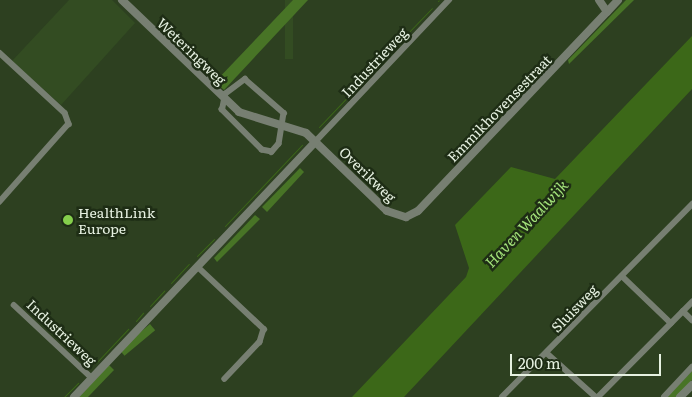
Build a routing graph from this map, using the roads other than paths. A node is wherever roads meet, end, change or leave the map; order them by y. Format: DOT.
graph roads {
  1 [pos="449,0"];
  2 [pos="599,0"];
  3 [pos="618,0"];
  4 [pos="128,2"];
  5 [pos="607,12"];
  6 [pos="0,53"];
  7 [pos="223,99"];
  8 [pos="283,124"];
  9 [pos="316,141"];
  10 [pos="0,202"];
  11 [pos="692,204"];
  12 [pos="406,217"];
  13 [pos="198,267"];
  14 [pos="622,276"];
  15 [pos="692,302"];
  16 [pos="14,305"];
  17 [pos="683,311"];
  18 [pos="692,320"];
  19 [pos="671,323"];
  20 [pos="548,354"];
  21 [pos="692,368"];
  22 [pos="92,378"];
  23 [pos="225,379"];
  24 [pos="692,384"];
  25 [pos="74,397"];
  26 [pos="502,397"];
  27 [pos="597,397"];
  28 [pos="664,397"];
  29 [pos="680,397"];
  1 -- 9 [label="street, Industrieweg"];
  2 -- 5 [label="street"];
  3 -- 5 [label="street, Emmikhovensestraat"];
  4 -- 7 [label="street, Weteringweg"];
  5 -- 12 [label="street, Emmikhovensestraat"];
  6 -- 10 [label="street"];
  7 -- 8 [label="street"];
  7 -- 8 [label="street"];
  7 -- 8 [label="street"];
  8 -- 9 [label="street"];
  9 -- 12 [label="street, Overikweg"];
  9 -- 13 [label="street, Industrieweg"];
  11 -- 14 [label="street, Sluisweg"];
  13 -- 22 [label="street, Industrieweg"];
  13 -- 23 [label="street"];
  14 -- 19 [label="street"];
  14 -- 20 [label="street, Sluisweg"];
  15 -- 17 [label="street"];
  16 -- 22 [label="street, Industrieweg"];
  17 -- 18 [label="street"];
  17 -- 19 [label="street"];
  19 -- 27 [label="street"];
  20 -- 26 [label="street, Sluisweg"];
  20 -- 27 [label="street"];
  21 -- 28 [label="street"];
  22 -- 25 [label="street, Industrieweg"];
  24 -- 29 [label="street"];
}
